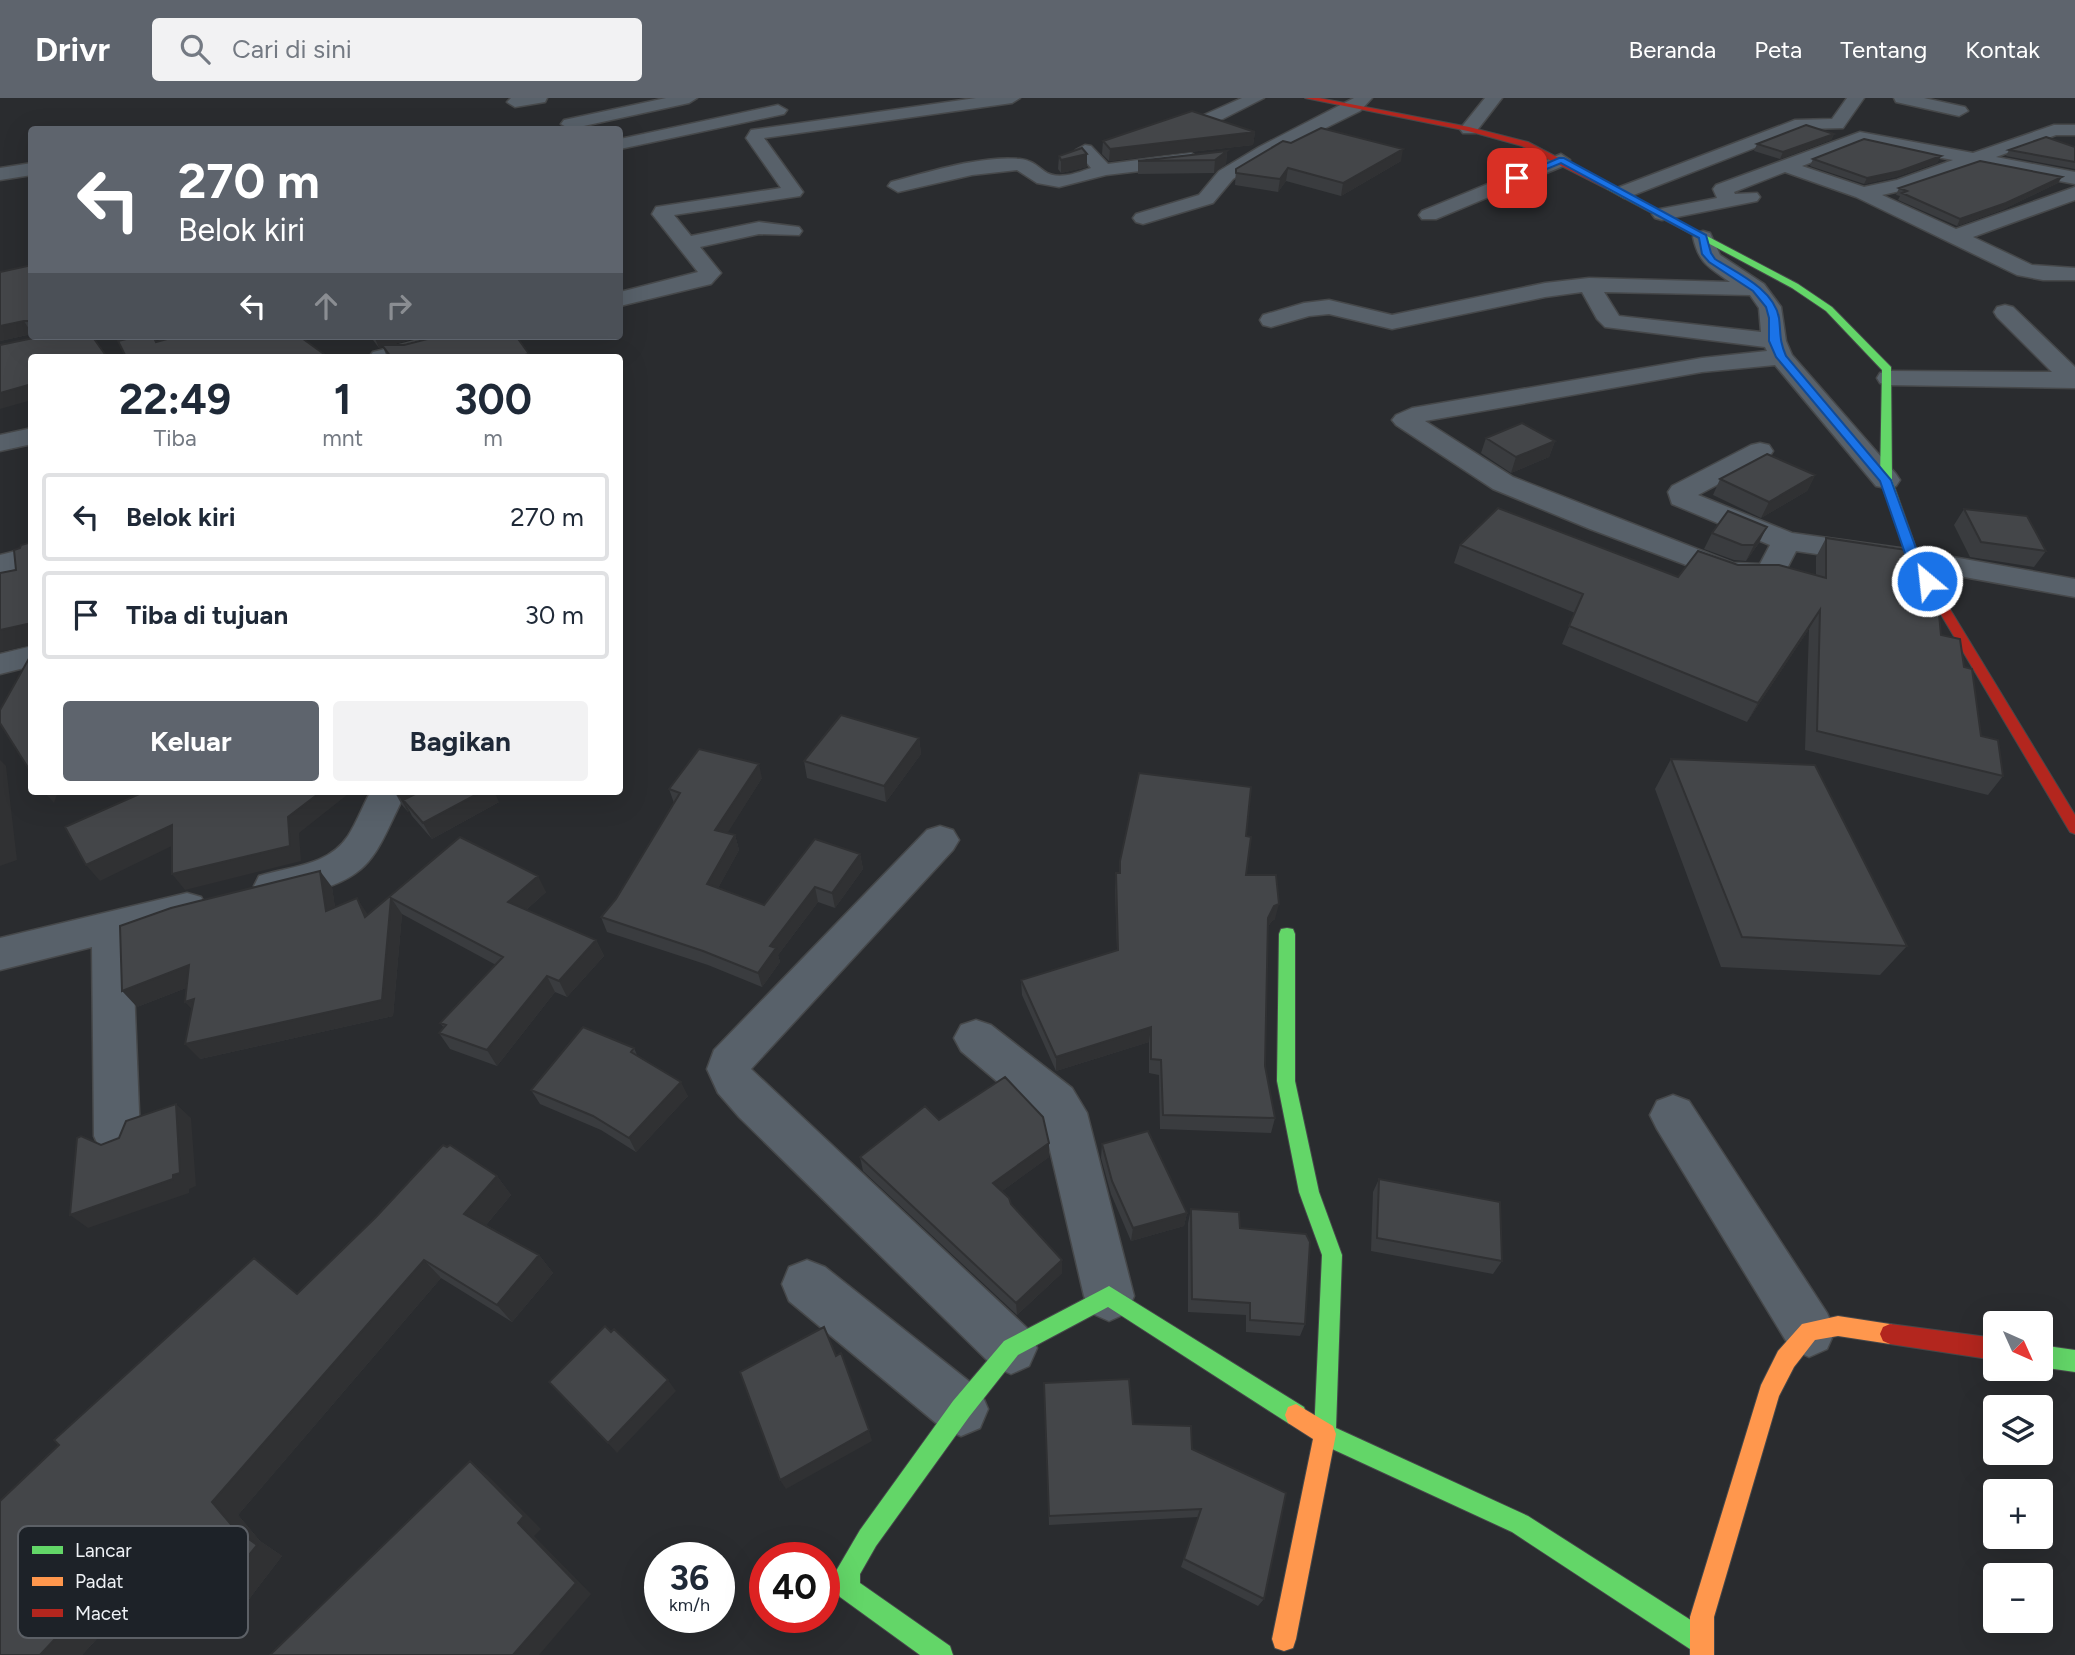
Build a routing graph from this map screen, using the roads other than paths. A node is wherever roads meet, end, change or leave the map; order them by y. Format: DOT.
graph roads {
  1 [pos="538,98"];
  2 [pos="689,98"];
  3 [pos="750,98"];
  4 [pos="1012,98"];
  5 [pos="1256,98"];
  6 [pos="1308,98"];
  7 [pos="1494,98"];
  8 [pos="1856,98"];
  9 [pos="1913,99"];
  10 [pos="515,103"];
  11 [pos="1359,103"];
  12 [pos="801,108"];
  13 [pos="778,110"];
  14 [pos="1959,111"];
  15 [pos="1203,122"];
  16 [pos="570,124"];
  17 [pos="1469,129"];
  18 [pos="2075,130"];
  19 [pos="623,143"];
  20 [pos="1083,149"];
  21 [pos="1265,151"];
  22 [pos="1975,158"];
  23 [pos="1562,160"];
  24 [pos="1785,166"];
  25 [pos="28,170"];
  26 [pos="1103,170"];
  27 [pos="0,174"];
  28 [pos="2075,178"];
  29 [pos="1832,183"];
  30 [pos="898,186"];
  31 [pos="1793,190"];
  32 [pos="1624,192"];
  33 [pos="1863,193"];
  34 [pos="2075,193"];
  35 [pos="1767,194"];
  36 [pos="1727,201"];
  37 [pos="1662,214"];
  38 [pos="1429,215"];
  39 [pos="1143,218"];
  40 [pos="792,231"];
  41 [pos="1957,236"];
  42 [pos="1703,237"];
  43 [pos="688,243"];
  44 [pos="2075,274"];
  45 [pos="1589,285"];
  46 [pos="1756,289"];
  47 [pos="623,298"];
  48 [pos="2005,312"];
  49 [pos="1271,320"];
  50 [pos="448,340"];
  51 [pos="1777,349"];
  52 [pos="393,354"];
  53 [pos="1889,378"];
  54 [pos="2075,380"];
  55 [pos="28,437"];
  56 [pos="0,443"];
  57 [pos="1760,451"];
  58 [pos="1886,480"];
  59 [pos="1786,541"];
  60 [pos="28,557"];
  61 [pos="1913,559"];
  62 [pos="0,564"];
  63 [pos="2075,588"];
  64 [pos="28,657"];
  65 [pos="0,664"];
  66 [pos="384,800"];
  67 [pos="2075,828"];
  68 [pos="940,840"];
  69 [pos="112,926"];
  70 [pos="1287,934"];
  71 [pos="0,954"];
  72 [pos="976,1038"];
  73 [pos="1673,1115"];
  74 [pos="117,1136"];
  75 [pos="807,1284"];
  76 [pos="1109,1296"];
  77 [pos="1809,1331"];
  78 [pos="1983,1347"];
  79 [pos="1011,1349"];
  80 [pos="2053,1358"];
  81 [pos="2075,1361"];
  82 [pos="961,1409"];
  83 [pos="1325,1434"];
  84 [pos="1284,1639"];
  85 [pos="1702,1648"];
  86 [pos="941,1655"];
  1 -- 10 [label="street"];
  2 -- 16 [label="street"];
  3 -- 13 [label="street"];
  4 -- 43 [label="street"];
  5 -- 15 [label="street"];
  6 -- 11 [label="street"];
  7 -- 17 [label="street"];
  8 -- 32 [label="street"];
  9 -- 14 [label="street"];
  11 -- 17 [label="street"];
  11 -- 21 [label="street"];
  12 -- 13 [label="street"];
  13 -- 19 [label="street"];
  17 -- 23 [label="street"];
  18 -- 22 [label="street"];
  20 -- 26 [label="street"];
  21 -- 26 [label="street"];
  21 -- 39 [label="street"];
  22 -- 24 [label="street"];
  22 -- 28 [label="street"];
  22 -- 33 [label="street"];
  23 -- 32 [label="street"];
  23 -- 38 [label="street"];
  24 -- 29 [label="street"];
  24 -- 36 [label="street"];
  25 -- 27 [label="street"];
  26 -- 30 [label="street"];
  29 -- 31 [label="street"];
  29 -- 33 [label="street"];
  32 -- 37 [label="street"];
  33 -- 41 [label="street"];
  34 -- 41 [label="street"];
  35 -- 36 [label="street"];
  36 -- 37 [label="street"];
  37 -- 42 [label="street"];
  40 -- 43 [label="street"];
  41 -- 44 [label="street"];
  42 -- 46 [label="street"];
  42 -- 53 [label="street"];
  43 -- 47 [label="street"];
  45 -- 46 [label="street"];
  45 -- 49 [label="street"];
  45 -- 51 [label="street"];
  46 -- 51 [label="street"];
  48 -- 54 [label="street"];
  50 -- 52 [label="street"];
  51 -- 58 [label="street"];
  51 -- 59 [label="street"];
  53 -- 54 [label="street"];
  53 -- 58 [label="street"];
  55 -- 56 [label="street"];
  57 -- 59 [label="street"];
  58 -- 61 [label="street"];
  59 -- 61 [label="street"];
  60 -- 62 [label="street"];
  61 -- 63 [label="street"];
  61 -- 67 [label="street"];
  64 -- 65 [label="street"];
  66 -- 69 [label="street"];
  68 -- 79 [label="street"];
  69 -- 71 [label="street"];
  69 -- 74 [label="street"];
  70 -- 83 [label="street"];
  72 -- 76 [label="street"];
  73 -- 77 [label="street"];
  75 -- 82 [label="street"];
  76 -- 79 [label="street"];
  76 -- 83 [label="street"];
  77 -- 78 [label="street"];
  77 -- 85 [label="street"];
  79 -- 82 [label="street"];
  80 -- 81 [label="street"];
  82 -- 86 [label="street"];
  83 -- 84 [label="street"];
  83 -- 85 [label="street"];
}
